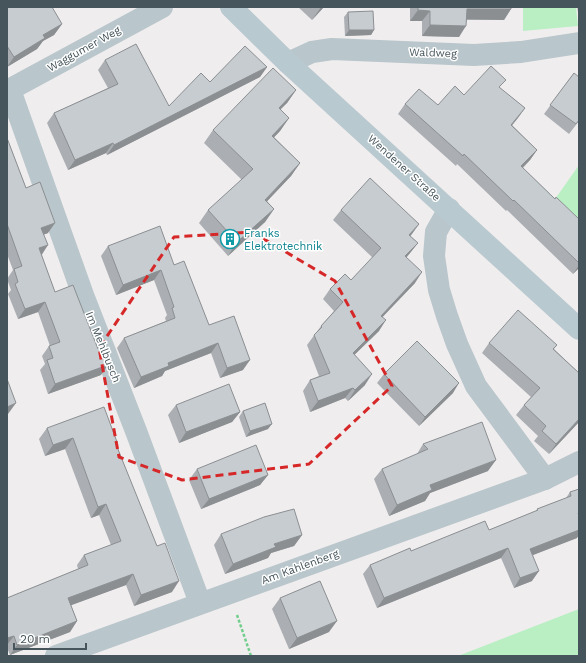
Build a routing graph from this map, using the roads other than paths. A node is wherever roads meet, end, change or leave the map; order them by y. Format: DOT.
graph roads {
  1 [pos="162,7"];
  2 [pos="231,7"];
  3 [pos="579,43"];
  4 [pos="288,63"];
  5 [pos="8,90"];
  6 [pos="449,209"];
  7 [pos="579,328"];
  8 [pos="579,462"];
  9 [pos="545,479"];
  10 [pos="200,603"];
  11 [pos="56,656"];
  1 -- 5 [label="street, Waggumer Weg"];
  2 -- 4 [label="main road, Wendener Straße"];
  3 -- 4 [label="street, Waldweg"];
  4 -- 6 [label="main road, Wendener Straße"];
  5 -- 10 [label="street, Im Mehlbusch"];
  6 -- 7 [label="main road, Wendener Straße"];
  6 -- 9 [label="street"];
  8 -- 9 [label="street, Am Kahlenberg"];
  9 -- 10 [label="street, Am Kahlenberg"];
  10 -- 11 [label="street, Am Kahlenberg"];
}
